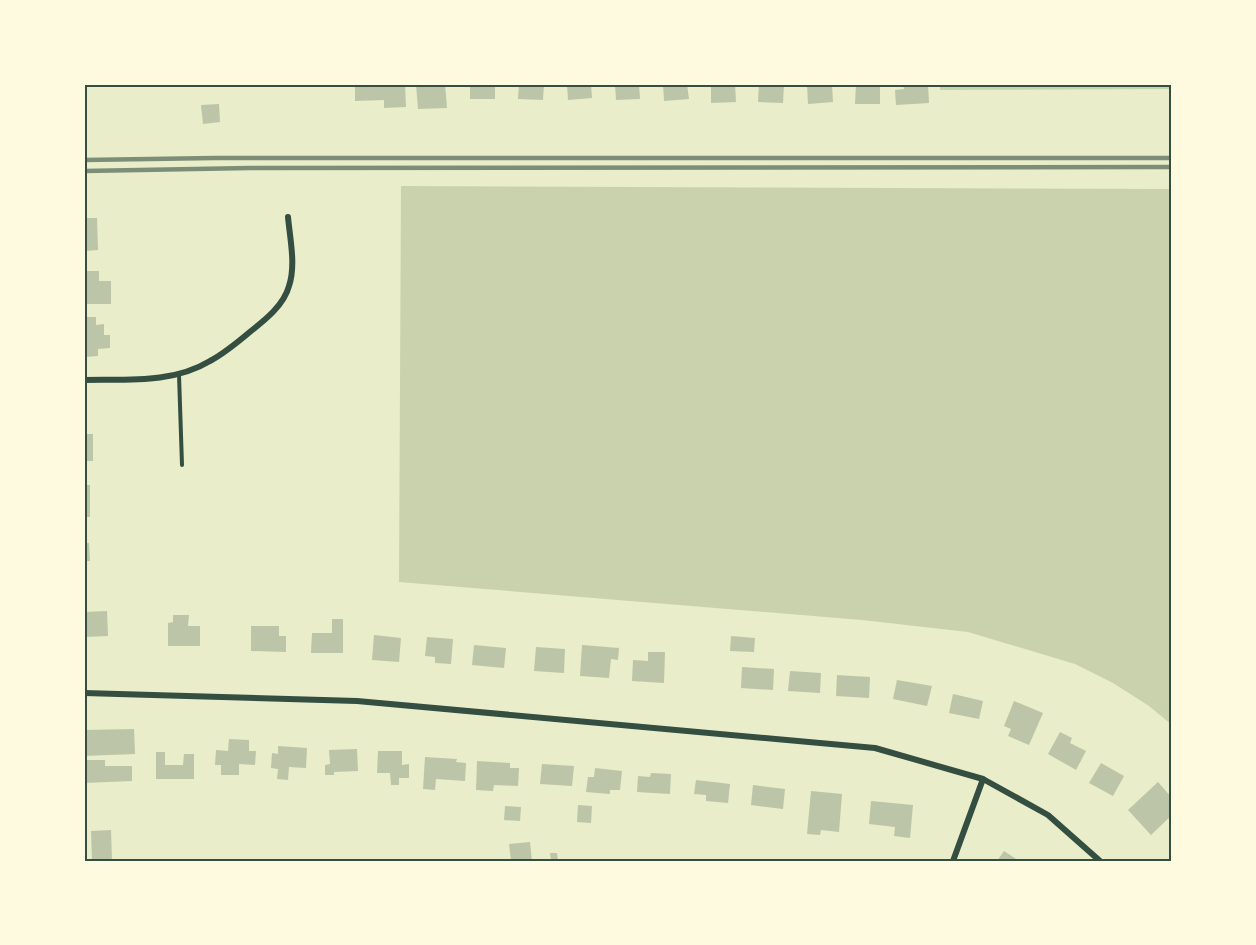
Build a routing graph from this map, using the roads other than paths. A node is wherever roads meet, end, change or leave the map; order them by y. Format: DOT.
graph roads {
  1 [pos="288,217"];
  2 [pos="179,375"];
  3 [pos="84,380"];
  4 [pos="182,465"];
  5 [pos="84,693"];
  6 [pos="982,779"];
  7 [pos="953,861"];
  8 [pos="1100,861"];
  1 -- 2 [label="street"];
  2 -- 3 [label="street"];
  2 -- 4 [label="lane"];
  5 -- 6 [label="street"];
  6 -- 7 [label="street"];
  6 -- 8 [label="street"];
}
